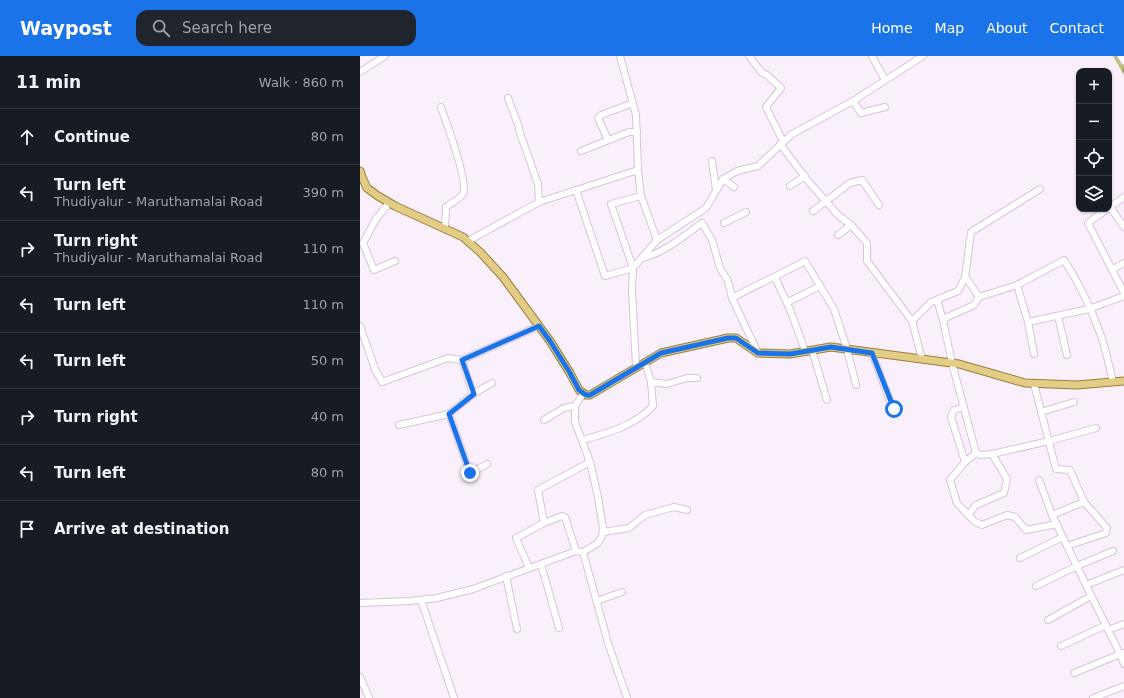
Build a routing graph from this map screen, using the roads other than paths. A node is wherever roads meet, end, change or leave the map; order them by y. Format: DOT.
graph roads {
  1 [pos="385,56"];
  2 [pos="620,56"];
  3 [pos="749,56"];
  4 [pos="872,56"];
  5 [pos="923,56"];
  6 [pos="1120,56"];
  7 [pos="1124,61"];
  8 [pos="360,72"];
  9 [pos="885,80"];
  10 [pos="508,98"];
  11 [pos="853,101"];
  12 [pos="633,103"];
  13 [pos="441,107"];
  14 [pos="885,107"];
  15 [pos="637,132"];
  16 [pos="608,140"];
  17 [pos="781,143"];
  18 [pos="581,151"];
  19 [pos="712,161"];
  20 [pos="638,170"];
  21 [pos="360,171"];
  22 [pos="805,176"];
  23 [pos="723,179"];
  24 [pos="790,186"];
  25 [pos="734,187"];
  26 [pos="1040,189"];
  27 [pos="576,190"];
  28 [pos="716,190"];
  29 [pos="641,196"];
  30 [pos="1124,197"];
  31 [pos="826,201"];
  32 [pos="539,202"];
  33 [pos="389,203"];
  34 [pos="879,205"];
  35 [pos="1112,206"];
  36 [pos="813,211"];
  37 [pos="746,212"];
  38 [pos="1103,212"];
  39 [pos="1112,212"];
  40 [pos="724,223"];
  41 [pos="851,225"];
  42 [pos="1124,227"];
  43 [pos="445,228"];
  44 [pos="838,235"];
  45 [pos="657,240"];
  46 [pos="468,241"];
  47 [pos="642,258"];
  48 [pos="395,261"];
  49 [pos="1124,263"];
  50 [pos="633,268"];
  51 [pos="1113,269"];
  52 [pos="965,276"];
  53 [pos="775,277"];
  54 [pos="1017,285"];
  55 [pos="820,286"];
  56 [pos="1124,293"];
  57 [pos="1124,296"];
  58 [pos="979,297"];
  59 [pos="732,298"];
  60 [pos="937,300"];
  61 [pos="788,302"];
  62 [pos="1089,309"];
  63 [pos="1058,316"];
  64 [pos="943,319"];
  65 [pos="912,321"];
  66 [pos="1028,322"];
  67 [pos="360,326"];
  68 [pos="539,326"];
  69 [pos="848,349"];
  70 [pos="809,350"];
  71 [pos="758,353"];
  72 [pos="872,353"];
  73 [pos="1034,354"];
  74 [pos="1067,355"];
  75 [pos="922,359"];
  76 [pos="462,360"];
  77 [pos="645,362"];
  78 [pos="952,363"];
  79 [pos="636,367"];
  80 [pos="697,378"];
  81 [pos="1124,381"];
  82 [pos="651,382"];
  83 [pos="1113,382"];
  84 [pos="492,383"];
  85 [pos="1034,384"];
  86 [pos="856,385"];
  87 [pos="474,394"];
  88 [pos="582,394"];
  89 [pos="827,400"];
  90 [pos="1074,402"];
  91 [pos="575,406"];
  92 [pos="964,407"];
  93 [pos="894,409"];
  94 [pos="1041,412"];
  95 [pos="449,414"];
  96 [pos="544,420"];
  97 [pos="400,425"];
  98 [pos="1096,428"];
  99 [pos="582,440"];
  100 [pos="1049,441"];
  101 [pos="976,453"];
  102 [pos="992,454"];
  103 [pos="590,462"];
  104 [pos="965,462"];
  105 [pos="487,464"];
  106 [pos="1039,480"];
  107 [pos="1084,502"];
  108 [pos="687,510"];
  109 [pos="968,515"];
  110 [pos="1052,515"];
  111 [pos="544,523"];
  112 [pos="1056,524"];
  113 [pos="603,532"];
  114 [pos="1063,537"];
  115 [pos="1067,546"];
  116 [pos="576,551"];
  117 [pos="1113,551"];
  118 [pos="583,552"];
  119 [pos="1020,558"];
  120 [pos="541,564"];
  121 [pos="1077,566"];
  122 [pos="529,568"];
  123 [pos="1124,570"];
  124 [pos="506,576"];
  125 [pos="1086,585"];
  126 [pos="1036,586"];
  127 [pos="622,592"];
  128 [pos="1091,596"];
  129 [pos="421,600"];
  130 [pos="597,601"];
  131 [pos="360,603"];
  132 [pos="1048,620"];
  133 [pos="1124,624"];
  134 [pos="559,628"];
  135 [pos="1107,628"];
  136 [pos="516,630"];
  137 [pos="1061,646"];
  138 [pos="1122,654"];
  139 [pos="1124,664"];
  140 [pos="1074,673"];
  141 [pos="360,678"];
  142 [pos="1124,686"];
  143 [pos="368,698"];
  144 [pos="454,698"];
  145 [pos="627,698"];
  146 [pos="1094,698"];
  1 -- 8 [label="street"];
  2 -- 12 [label="street"];
  3 -- 17 [label="street"];
  4 -- 9 [label="street"];
  5 -- 9 [label="street"];
  6 -- 7 [label="street"];
  9 -- 11 [label="street"];
  10 -- 32 [label="street"];
  11 -- 14 [label="street"];
  11 -- 17 [label="street"];
  12 -- 15 [label="street"];
  12 -- 16 [label="street"];
  13 -- 43 [label="street"];
  15 -- 16 [label="street"];
  15 -- 20 [label="street"];
  16 -- 18 [label="street"];
  17 -- 22 [label="street"];
  17 -- 23 [label="street"];
  19 -- 28 [label="street"];
  20 -- 27 [label="street"];
  20 -- 29 [label="street"];
  21 -- 33 [label="main road"];
  22 -- 24 [label="street"];
  22 -- 31 [label="street"];
  23 -- 25 [label="street"];
  23 -- 28 [label="street"];
  26 -- 52 [label="street"];
  27 -- 32 [label="street"];
  27 -- 50 [label="street"];
  28 -- 45 [label="street"];
  29 -- 45 [label="street"];
  29 -- 50 [label="street"];
  30 -- 35 [label="street"];
  31 -- 34 [label="street"];
  31 -- 36 [label="street"];
  31 -- 41 [label="street"];
  32 -- 46 [label="street"];
  33 -- 43 [label="main road"];
  33 -- 48 [label="street"];
  37 -- 40 [label="street"];
  38 -- 51 [label="street"];
  39 -- 42 [label="street"];
  41 -- 44 [label="street"];
  41 -- 65 [label="street"];
  43 -- 46 [label="main road"];
  45 -- 47 [label="street"];
  46 -- 68 [label="main road"];
  47 -- 50 [label="street"];
  47 -- 59 [label="street"];
  49 -- 51 [label="street"];
  50 -- 79 [label="street"];
  51 -- 56 [label="street"];
  52 -- 58 [label="street"];
  52 -- 60 [label="street"];
  53 -- 55 [label="street"];
  53 -- 59 [label="street"];
  53 -- 61 [label="street"];
  54 -- 58 [label="street"];
  54 -- 62 [label="street"];
  54 -- 66 [label="street"];
  55 -- 61 [label="street"];
  55 -- 69 [label="street"];
  57 -- 62 [label="street"];
  58 -- 64 [label="street"];
  59 -- 71 [label="street"];
  60 -- 64 [label="street"];
  60 -- 65 [label="street"];
  61 -- 70 [label="street"];
  62 -- 63 [label="street"];
  62 -- 83 [label="street"];
  63 -- 66 [label="street"];
  63 -- 74 [label="street"];
  64 -- 78 [label="street"];
  65 -- 75 [label="street"];
  66 -- 73 [label="street"];
  67 -- 76 [label="street"];
  68 -- 76 [label="street"];
  68 -- 88 [label="main road"];
  69 -- 70 [label="main road"];
  69 -- 72 [label="main road"];
  69 -- 86 [label="street"];
  70 -- 71 [label="main road"];
  70 -- 89 [label="street"];
  71 -- 77 [label="main road"];
  72 -- 75 [label="main road"];
  72 -- 93 [label="street"];
  75 -- 78 [label="main road"];
  76 -- 87 [label="street"];
  77 -- 79 [label="main road"];
  77 -- 82 [label="street"];
  78 -- 85 [label="main road"];
  78 -- 92 [label="street"];
  79 -- 88 [label="main road"];
  80 -- 82 [label="street"];
  81 -- 83 [label="main road"];
  82 -- 99 [label="street"];
  83 -- 85 [label="main road"];
  84 -- 87 [label="street"];
  85 -- 94 [label="street"];
  87 -- 95 [label="street"];
  88 -- 91 [label="street"];
  90 -- 94 [label="street"];
  91 -- 96 [label="street"];
  91 -- 99 [label="street"];
  92 -- 101 [label="street"];
  92 -- 104 [label="street"];
  94 -- 100 [label="street"];
  95 -- 97 [label="street"];
  95 -- 105 [label="street"];
  98 -- 100 [label="street"];
  99 -- 103 [label="street"];
  100 -- 102 [label="street"];
  100 -- 107 [label="street"];
  101 -- 102 [label="street"];
  101 -- 104 [label="street"];
  102 -- 109 [label="street"];
  103 -- 111 [label="street"];
  103 -- 113 [label="street"];
  104 -- 109 [label="street"];
  106 -- 110 [label="street"];
  107 -- 110 [label="street"];
  107 -- 115 [label="street"];
  108 -- 113 [label="street"];
  109 -- 112 [label="street"];
  110 -- 112 [label="street"];
  111 -- 116 [label="street"];
  111 -- 122 [label="street"];
  112 -- 114 [label="street"];
  113 -- 118 [label="street"];
  114 -- 115 [label="street"];
  114 -- 119 [label="street"];
  115 -- 121 [label="street"];
  116 -- 118 [label="street"];
  116 -- 120 [label="street"];
  117 -- 121 [label="street"];
  118 -- 130 [label="street"];
  120 -- 122 [label="street"];
  120 -- 134 [label="street"];
  121 -- 125 [label="street"];
  121 -- 126 [label="street"];
  122 -- 124 [label="street"];
  123 -- 125 [label="street"];
  124 -- 129 [label="street"];
  124 -- 136 [label="street"];
  125 -- 128 [label="street"];
  127 -- 130 [label="street"];
  128 -- 132 [label="street"];
  128 -- 135 [label="street"];
  129 -- 131 [label="street"];
  129 -- 144 [label="street"];
  130 -- 145 [label="street"];
  133 -- 135 [label="street"];
  135 -- 137 [label="street"];
  135 -- 138 [label="street"];
  138 -- 139 [label="street"];
  138 -- 140 [label="street"];
  141 -- 143 [label="street"];
  142 -- 146 [label="street"];
}
